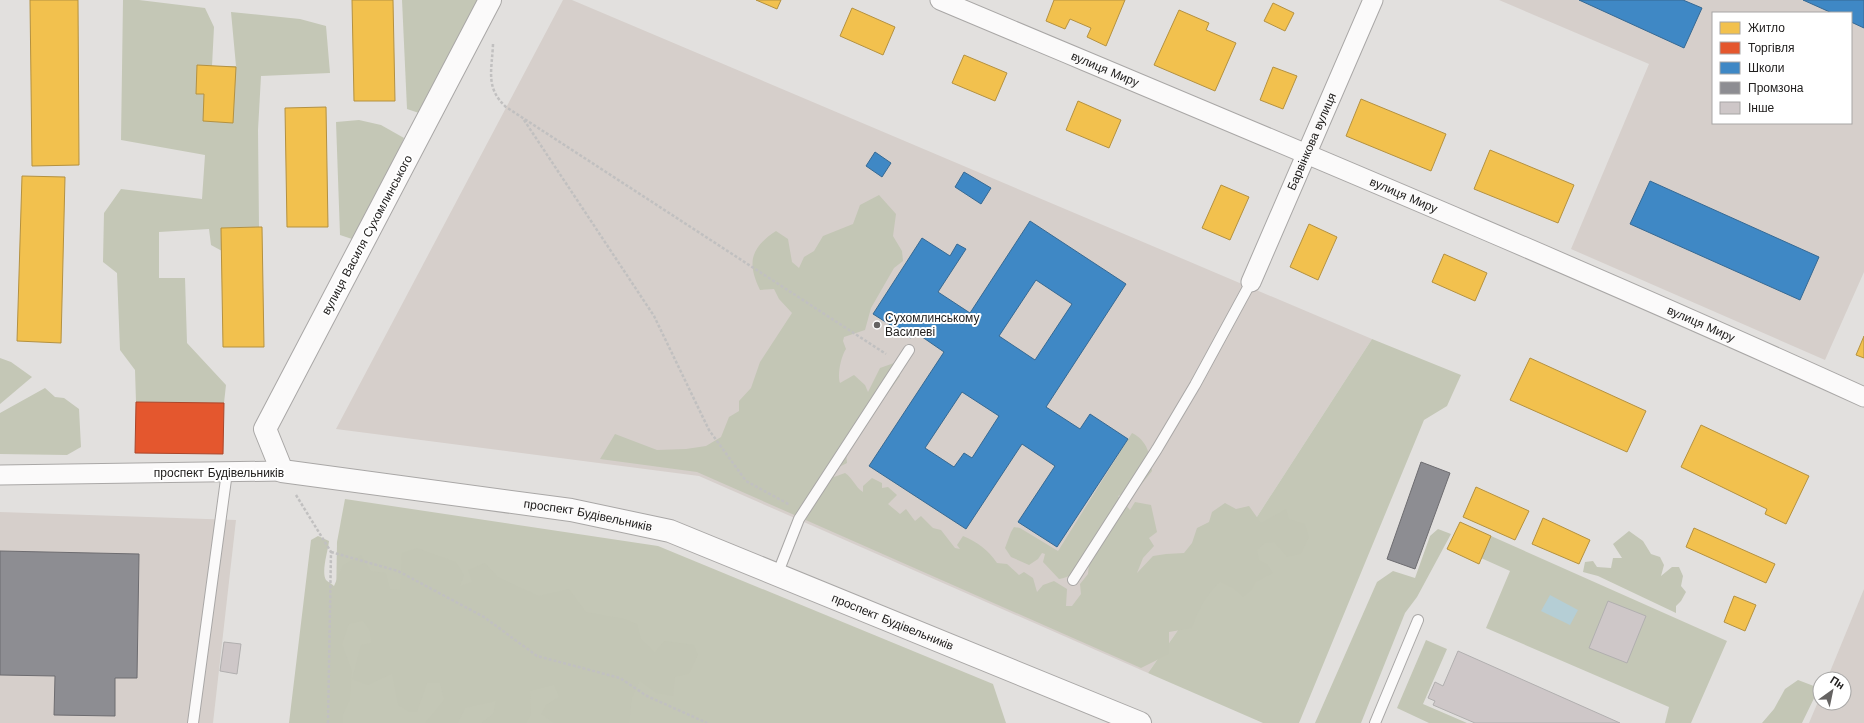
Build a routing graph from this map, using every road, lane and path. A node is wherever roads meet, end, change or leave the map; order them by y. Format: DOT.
graph roads {
  1 [pos="490,0"];
  2 [pos="940,0"];
  3 [pos="1372,0"];
  4 [pos="494,37"];
  5 [pos="523,118"];
  6 [pos="1306,154"];
  7 [pos="1251,282"];
  8 [pos="909,350"];
  9 [pos="900,364"];
  10 [pos="1864,397"];
  11 [pos="282,471"];
  12 [pos="227,472"];
  13 [pos="0,475"];
  14 [pos="803,512"];
  15 [pos="331,552"];
  16 [pos="778,575"];
  17 [pos="1073,580"];
  18 [pos="1418,620"];
  19 [pos="1111,717"];
  20 [pos="193,723"];
  21 [pos="328,723"];
  22 [pos="707,723"];
  23 [pos="1140,723"];
  24 [pos="1375,723"];
  1 -- 11 [label="street, вулиця Василя Сухомлинського"];
  2 -- 6 [label="street, вулиця Миру"];
  3 -- 6 [label="street, Барвінкова вулиця"];
  4 -- 5 [label="path"];
  5 -- 9 [label="path"];
  5 -- 14 [label="path"];
  6 -- 7 [label="street, Барвінкова вулиця"];
  6 -- 10 [label="street, вулиця Миру"];
  7 -- 17 [label="lane"];
  8 -- 9 [label="lane"];
  9 -- 14 [label="lane"];
  11 -- 12 [label="street, проспект Будівельників"];
  11 -- 15 [label="path"];
  11 -- 16 [label="street, проспект Будівельників"];
  12 -- 13 [label="street, проспект Будівельників"];
  12 -- 20 [label="lane"];
  14 -- 16 [label="lane"];
  15 -- 21 [label="path"];
  15 -- 22 [label="path"];
  16 -- 19 [label="street, проспект Будівельників"];
  18 -- 24 [label="lane"];
  19 -- 23 [label="street, проспект Будівельників"];
}
